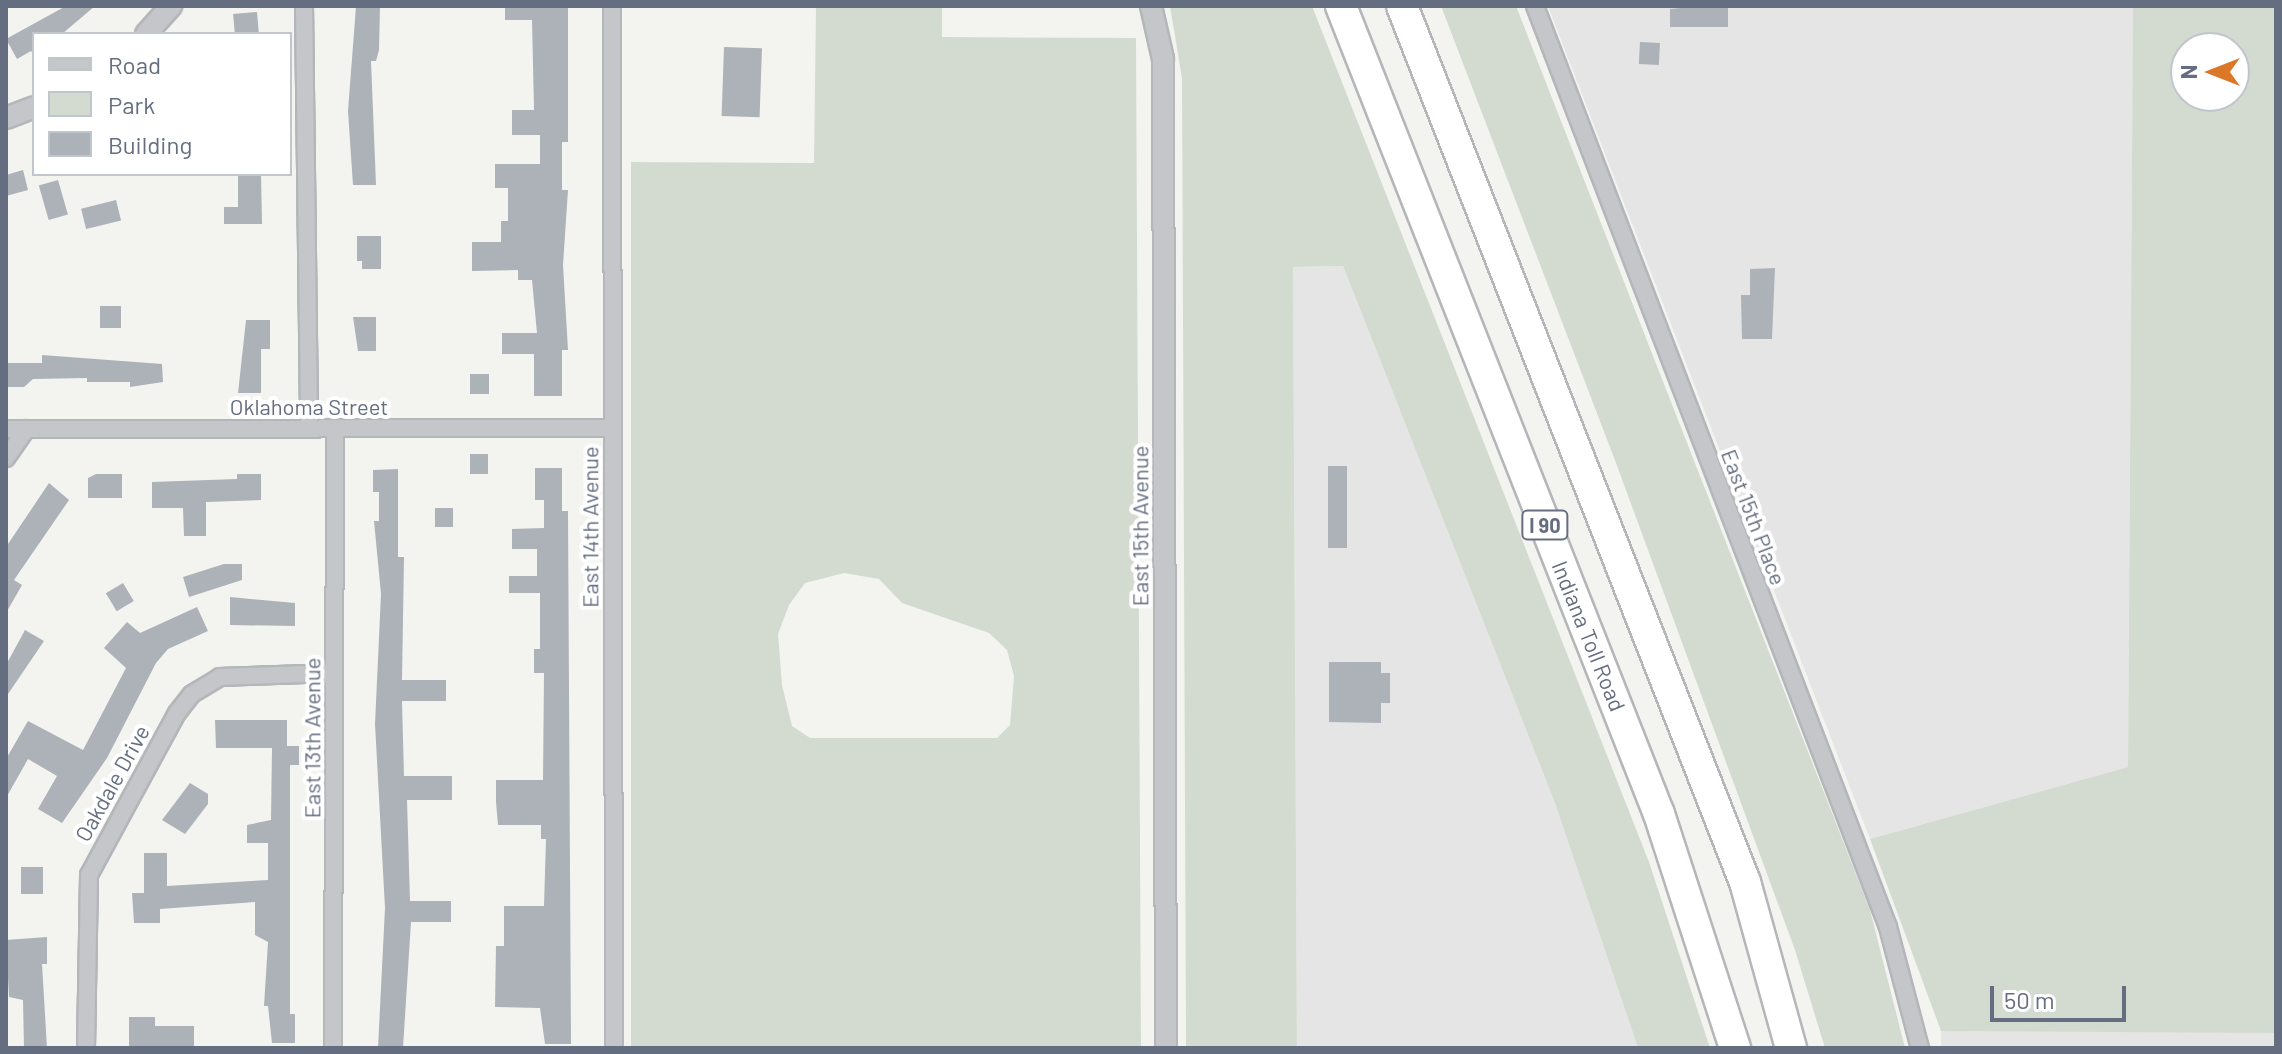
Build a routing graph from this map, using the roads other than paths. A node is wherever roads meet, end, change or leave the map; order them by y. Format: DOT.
graph roads {
  1 [pos="171,6"];
  2 [pos="304,6"];
  3 [pos="612,6"];
  4 [pos="1151,6"];
  5 [pos="1341,6"];
  6 [pos="1402,6"];
  7 [pos="1535,6"];
  8 [pos="148,32"];
  9 [pos="32,108"];
  10 [pos="6,118"];
  11 [pos="612,428"];
  12 [pos="6,429"];
  13 [pos="26,429"];
  14 [pos="309,429"];
  15 [pos="335,429"];
  16 [pos="6,458"];
  17 [pos="334,673"];
  18 [pos="86,1048"];
  19 [pos="333,1048"];
  20 [pos="614,1048"];
  21 [pos="1166,1048"];
  22 [pos="1735,1048"];
  23 [pos="1791,1048"];
  24 [pos="1920,1048"];
  1 -- 8 [label="street"];
  2 -- 14 [label="street"];
  3 -- 11 [label="street, East 14th Avenue"];
  4 -- 21 [label="street, East 15th Avenue"];
  5 -- 22 [label="highway, Indiana Toll Road / I 90"];
  6 -- 23 [label="highway, I 90"];
  7 -- 24 [label="street, East 15th Place"];
  9 -- 10 [label="street"];
  11 -- 15 [label="street, Oklahoma Street"];
  11 -- 20 [label="street, East 14th Avenue"];
  12 -- 13 [label="street, Oklahoma Street"];
  13 -- 14 [label="street, Oklahoma Street"];
  13 -- 16 [label="street"];
  14 -- 15 [label="street, Oklahoma Street"];
  15 -- 17 [label="street, East 13th Avenue"];
  17 -- 18 [label="street, Oakdale Drive"];
  17 -- 19 [label="street, East 13th Avenue"];
}
